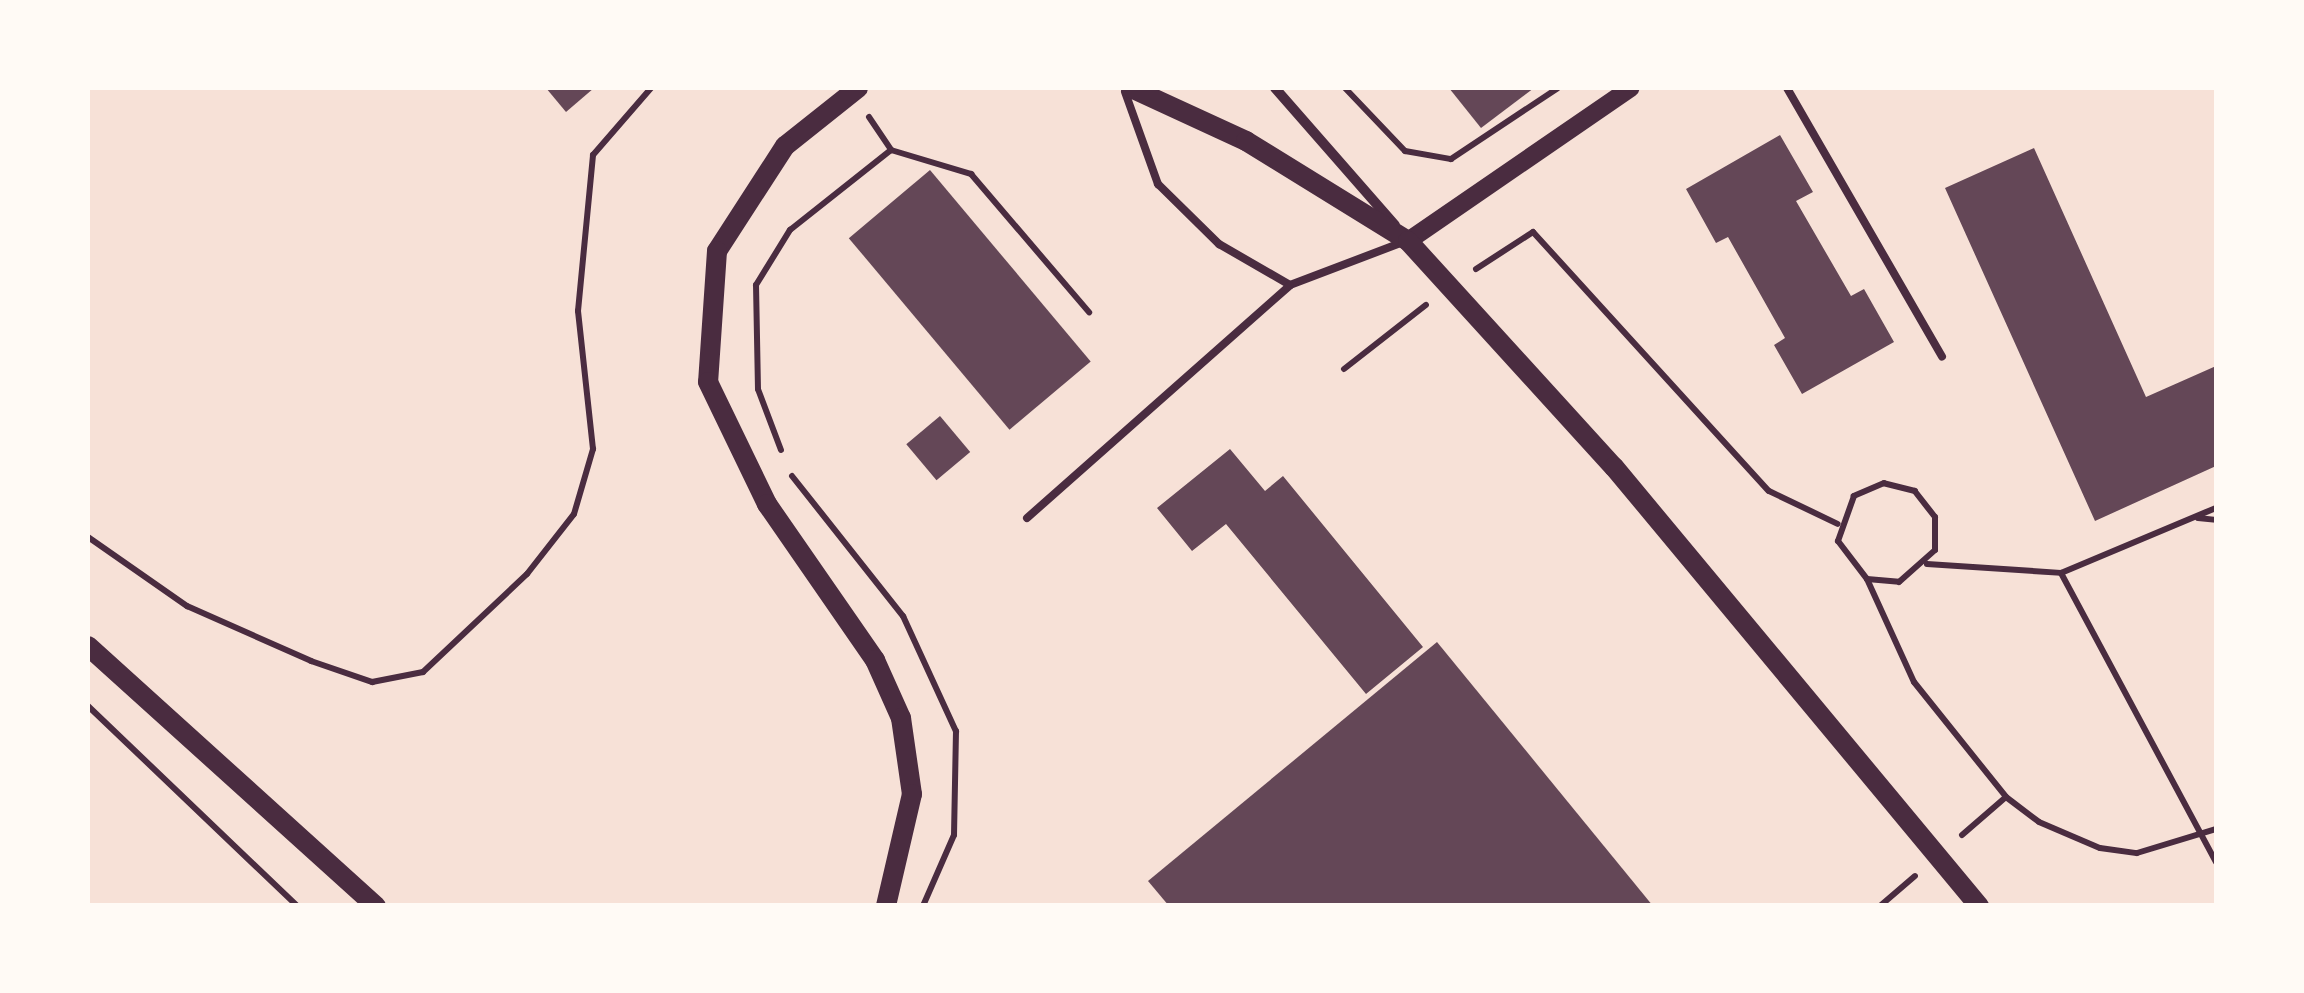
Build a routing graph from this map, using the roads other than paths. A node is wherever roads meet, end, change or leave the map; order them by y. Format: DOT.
graph roads {
  1 [pos="858,88"];
  2 [pos="1123,88"];
  3 [pos="1131,88"];
  4 [pos="1275,88"];
  5 [pos="1631,88"];
  6 [pos="1787,88"];
  7 [pos="1408,240"];
  8 [pos="1290,284"];
  9 [pos="1942,356"];
  10 [pos="1026,518"];
  11 [pos="88,646"];
  12 [pos="376,906"];
  13 [pos="886,906"];
  14 [pos="1979,906"];
  1 -- 13 [label="main road"];
  2 -- 8 [label="lane"];
  3 -- 7 [label="main road"];
  4 -- 7 [label="street"];
  5 -- 7 [label="street"];
  6 -- 9 [label="lane"];
  7 -- 8 [label="lane"];
  7 -- 14 [label="main road"];
  8 -- 10 [label="lane"];
  11 -- 12 [label="main road"];
}
